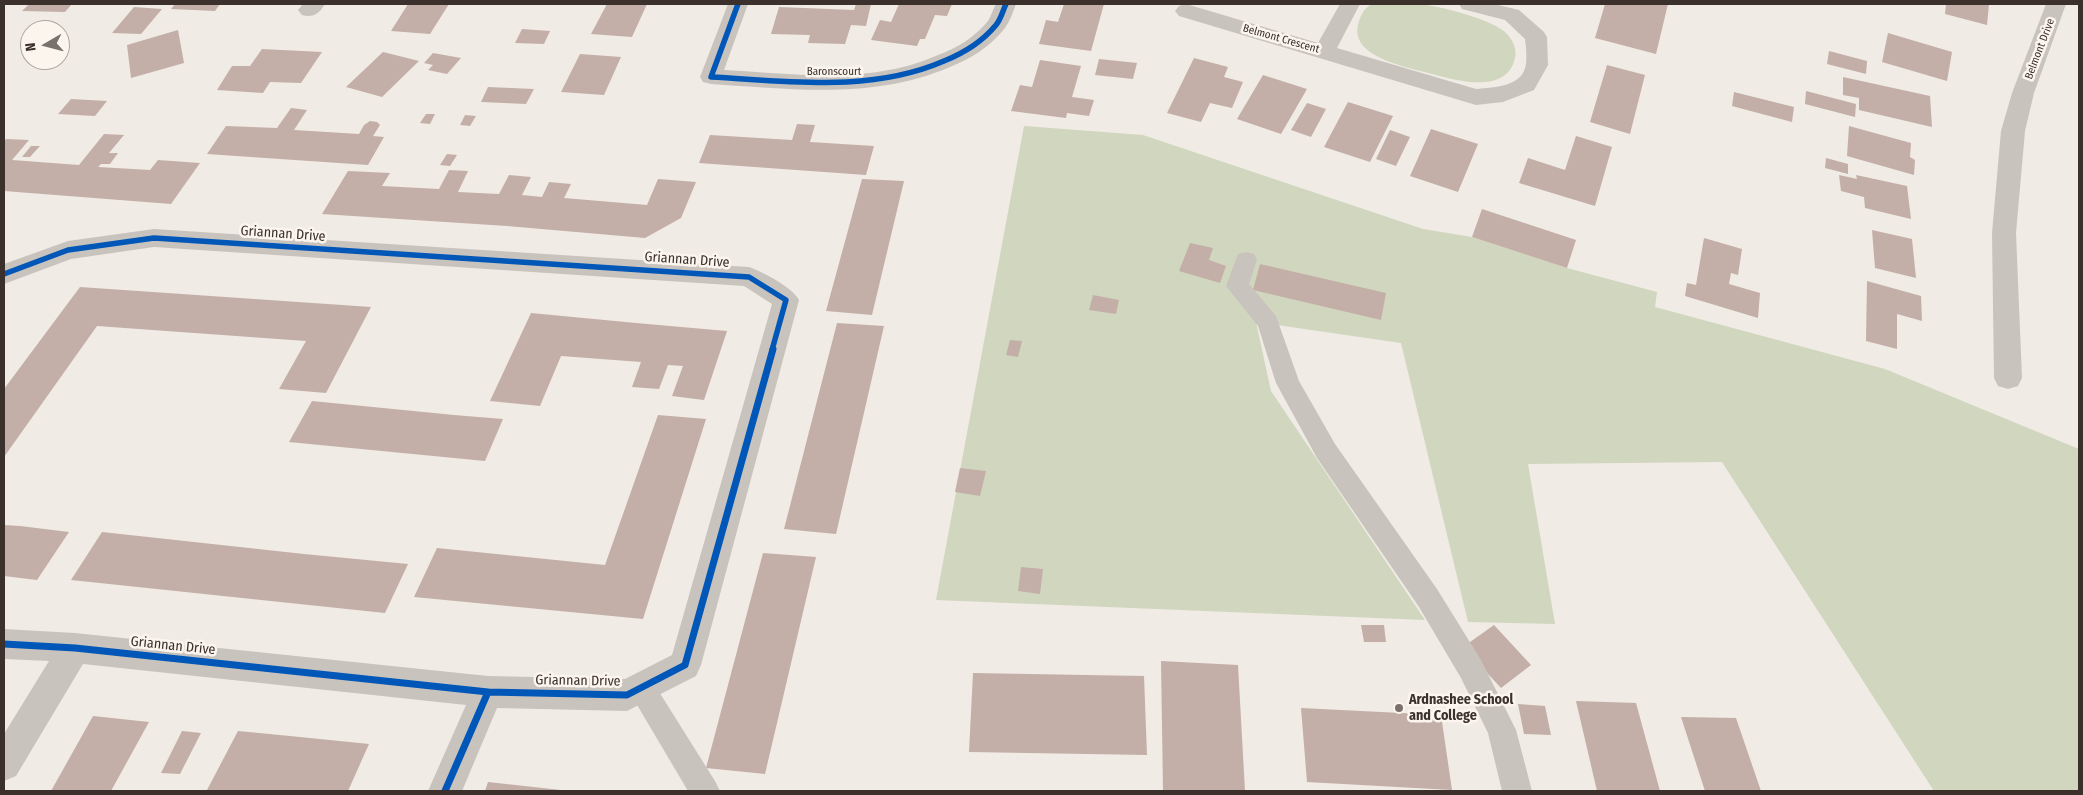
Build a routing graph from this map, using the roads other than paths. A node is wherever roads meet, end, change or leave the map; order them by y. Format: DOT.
graph roads {
  1 [pos="738,4"];
  2 [pos="1006,4"];
  3 [pos="1350,4"];
  4 [pos="1469,4"];
  5 [pos="2056,4"];
  6 [pos="1186,11"];
  7 [pos="1324,52"];
  8 [pos="1246,260"];
  9 [pos="4,274"];
  10 [pos="2008,378"];
  11 [pos="4,644"];
  12 [pos="75,648"];
  13 [pos="641,688"];
  14 [pos="488,692"];
  15 [pos="4,764"];
  16 [pos="445,791"];
  17 [pos="705,791"];
  18 [pos="1517,791"];
  1 -- 2 [label="street, Baronscourt"];
  3 -- 7 [label="street, Belmont Crescent"];
  4 -- 7 [label="street"];
  5 -- 10 [label="street, Belmont Drive"];
  6 -- 7 [label="street, Belmont Crescent"];
  8 -- 18 [label="lane"];
  9 -- 13 [label="street, Griannan Drive"];
  11 -- 12 [label="street, Griannan Drive"];
  12 -- 14 [label="street, Griannan Drive"];
  12 -- 15 [label="street"];
  13 -- 14 [label="street, Griannan Drive"];
  13 -- 17 [label="lane"];
  14 -- 16 [label="street"];
}
